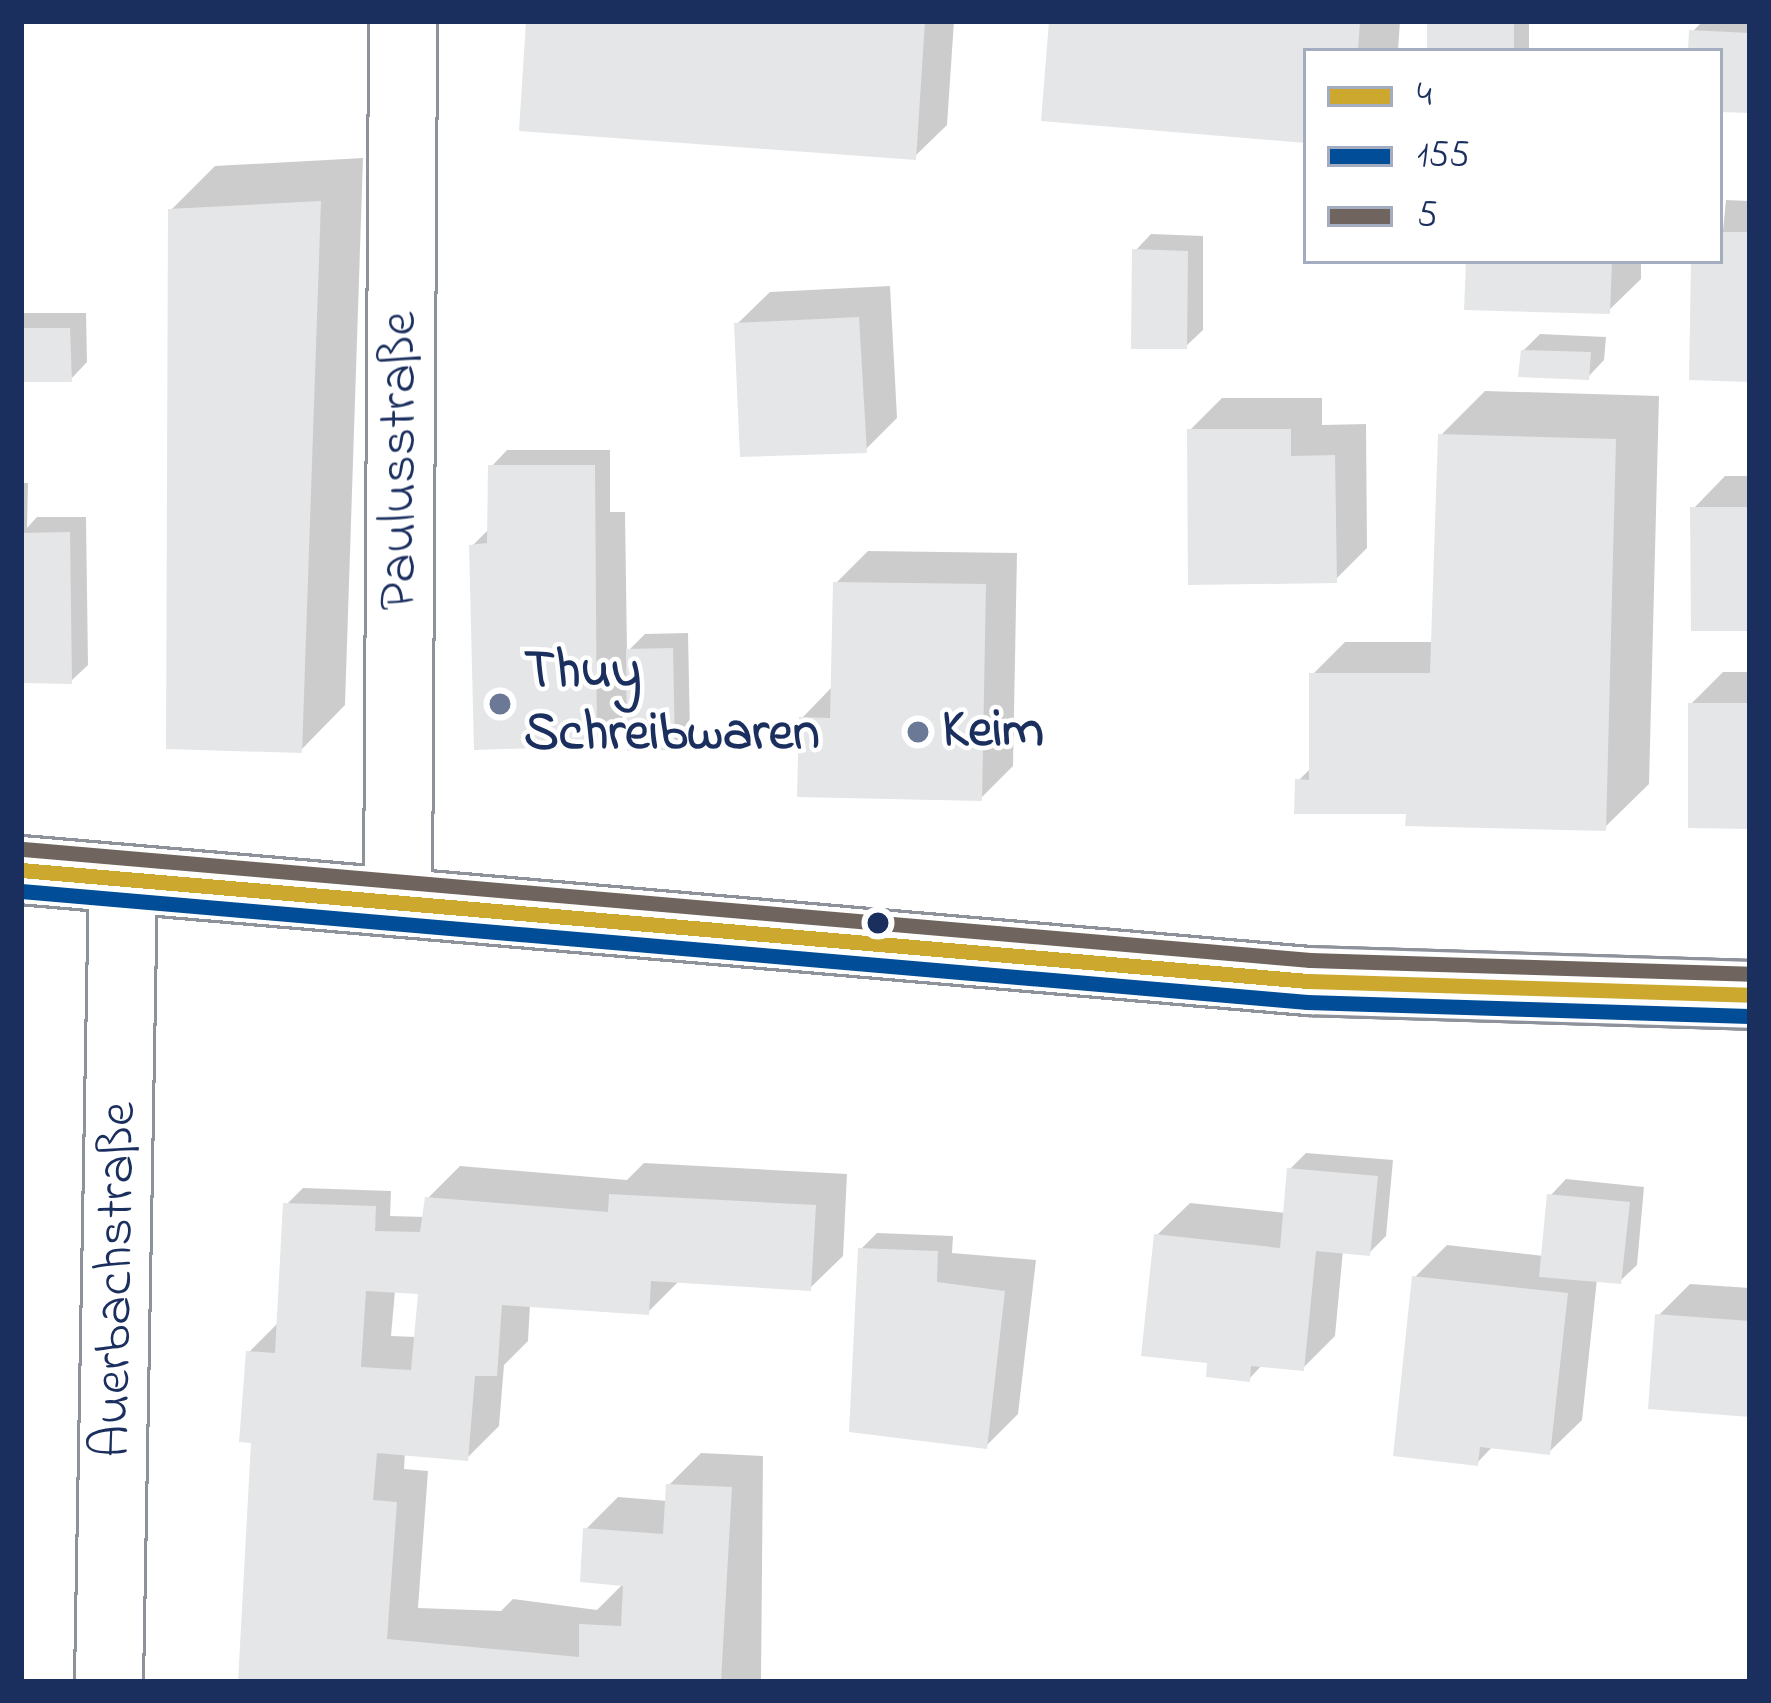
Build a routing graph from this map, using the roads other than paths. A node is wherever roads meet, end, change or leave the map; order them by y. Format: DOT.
graph roads {
  1 [pos="403,21"];
  2 [pos="21,870"];
  3 [pos="123,879"];
  4 [pos="398,901"];
  5 [pos="1750,995"];
  6 [pos="109,1682"];
  1 -- 4 [label="main road, Paulusstraße"];
  2 -- 3 [label="main road"];
  3 -- 4 [label="main road"];
  3 -- 6 [label="main road, Auerbachstraße"];
  4 -- 5 [label="main road"];
}
